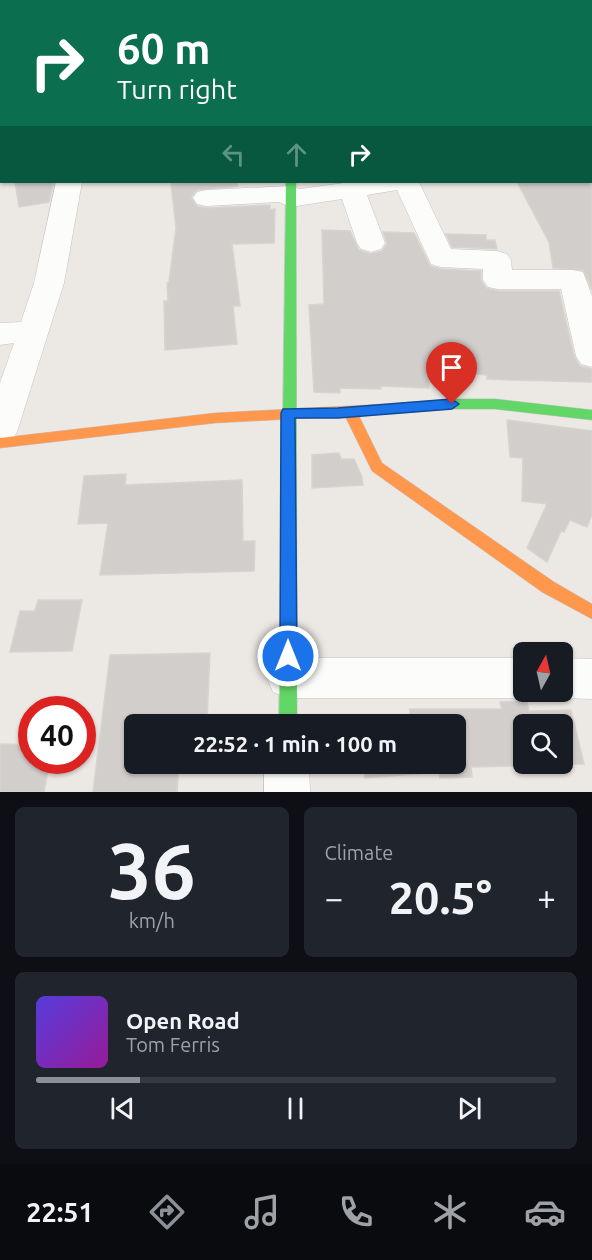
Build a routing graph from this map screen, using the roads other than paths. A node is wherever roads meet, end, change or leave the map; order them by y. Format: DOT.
graph roads {
  1 [pos="69,183"];
  2 [pos="393,183"];
  3 [pos="406,183"];
  4 [pos="351,189"];
  5 [pos="290,192"];
  6 [pos="206,198"];
  7 [pos="371,243"];
  8 [pos="33,331"];
  9 [pos="0,334"];
  10 [pos="592,356"];
  11 [pos="350,412"];
  12 [pos="288,413"];
  13 [pos="592,415"];
  14 [pos="0,432"];
  15 [pos="0,443"];
  16 [pos="592,612"];
  17 [pos="288,678"];
  18 [pos="513,678"];
  19 [pos="573,678"];
  20 [pos="592,679"];
  21 [pos="288,714"];
  22 [pos="287,774"];
  23 [pos="287,792"];
  1 -- 8 [label="street"];
  2 -- 4 [label="street"];
  3 -- 10 [label="street"];
  4 -- 5 [label="street"];
  4 -- 7 [label="street"];
  5 -- 6 [label="street"];
  5 -- 12 [label="street"];
  8 -- 9 [label="street"];
  8 -- 14 [label="street"];
  11 -- 12 [label="street"];
  11 -- 13 [label="street"];
  11 -- 16 [label="street"];
  12 -- 15 [label="street"];
  12 -- 17 [label="street"];
  17 -- 18 [label="street"];
  17 -- 21 [label="street"];
  19 -- 20 [label="street"];
  22 -- 23 [label="street"];
}
